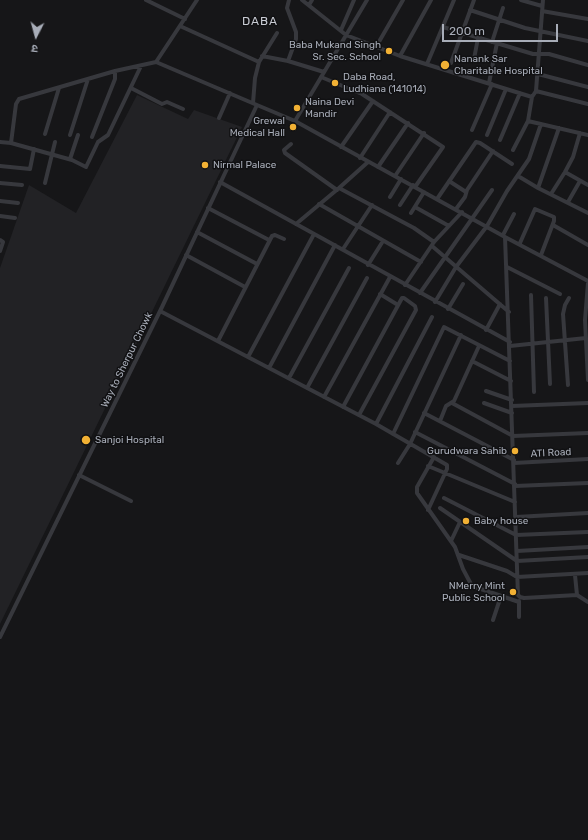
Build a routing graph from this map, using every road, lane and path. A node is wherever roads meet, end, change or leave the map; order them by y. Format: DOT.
graph roads {
  1 [pos="146,0"];
  2 [pos="197,0"];
  3 [pos="289,0"];
  4 [pos="302,0"];
  5 [pos="312,0"];
  6 [pos="354,0"];
  7 [pos="367,0"];
  8 [pos="402,0"];
  9 [pos="431,0"];
  10 [pos="454,0"];
  11 [pos="474,0"];
  12 [pos="521,0"];
  13 [pos="543,0"];
  14 [pos="309,6"];
  15 [pos="503,8"];
  16 [pos="542,8"];
  17 [pos="470,10"];
  18 [pos="184,19"];
  19 [pos="588,19"];
  20 [pos="499,20"];
  21 [pos="180,26"];
  22 [pos="443,27"];
  23 [pos="341,30"];
  24 [pos="540,30"];
  25 [pos="277,33"];
  26 [pos="461,33"];
  27 [pos="346,35"];
  28 [pos="478,38"];
  29 [pos="588,41"];
  30 [pos="495,43"];
  31 [pos="376,47"];
  32 [pos="539,54"];
  33 [pos="262,56"];
  34 [pos="400,56"];
  35 [pos="474,59"];
  36 [pos="288,61"];
  37 [pos="156,62"];
  38 [pos="259,62"];
  39 [pos="451,63"];
  40 [pos="426,64"];
  41 [pos="588,65"];
  42 [pos="141,66"];
  43 [pos="115,70"];
  44 [pos="324,72"];
  45 [pos="538,74"];
  46 [pos="322,77"];
  47 [pos="88,78"];
  48 [pos="491,83"];
  49 [pos="588,87"];
  50 [pos="59,88"];
  51 [pos="131,88"];
  52 [pos="506,89"];
  53 [pos="536,91"];
  54 [pos="230,93"];
  55 [pos="520,94"];
  56 [pos="532,98"];
  57 [pos="372,101"];
  58 [pos="255,104"];
  59 [pos="588,104"];
  60 [pos="183,109"];
  61 [pos="390,112"];
  62 [pos="219,118"];
  63 [pos="295,121"];
  64 [pos="528,121"];
  65 [pos="408,123"];
  66 [pos="541,124"];
  67 [pos="559,128"];
  68 [pos="472,130"];
  69 [pos="424,133"];
  70 [pos="580,133"];
  71 [pos="45,134"];
  72 [pos="70,135"];
  73 [pos="78,135"];
  74 [pos="487,135"];
  75 [pos="588,135"];
  76 [pos="92,137"];
  77 [pos="500,140"];
  78 [pos="0,142"];
  79 [pos="55,142"];
  80 [pos="10,143"];
  81 [pos="291,144"];
  82 [pos="341,147"];
  83 [pos="34,149"];
  84 [pos="513,150"];
  85 [pos="493,151"];
  86 [pos="52,154"];
  87 [pos="360,158"];
  88 [pos="70,159"];
  89 [pos="368,162"];
  90 [pos="512,164"];
  91 [pos="0,166"];
  92 [pos="378,167"];
  93 [pos="565,172"];
  94 [pos="395,176"];
  95 [pos="518,176"];
  96 [pos="401,179"];
  97 [pos="449,181"];
  98 [pos="580,181"];
  99 [pos="220,182"];
  100 [pos="0,183"];
  101 [pos="45,183"];
  102 [pos="22,185"];
  103 [pos="588,185"];
  104 [pos="414,186"];
  105 [pos="538,188"];
  106 [pos="338,189"];
  107 [pos="492,190"];
  108 [pos="424,192"];
  109 [pos="466,192"];
  110 [pos="551,194"];
  111 [pos="390,197"];
  112 [pos="437,198"];
  113 [pos="0,201"];
  114 [pos="568,202"];
  115 [pos="18,203"];
  116 [pos="319,204"];
  117 [pos="372,205"];
  118 [pos="400,205"];
  119 [pos="415,207"];
  120 [pos="208,208"];
  121 [pos="456,209"];
  122 [pos="462,212"];
  123 [pos="411,213"];
  124 [pos="588,213"];
  125 [pos="514,214"];
  126 [pos="0,216"];
  127 [pos="15,218"];
  128 [pos="472,218"];
  129 [pos="296,224"];
  130 [pos="553,225"];
  131 [pos="449,226"];
  132 [pos="487,226"];
  133 [pos="358,227"];
  134 [pos="197,232"];
  135 [pos="314,234"];
  136 [pos="504,236"];
  137 [pos="0,240"];
  138 [pos="269,240"];
  139 [pos="284,240"];
  140 [pos="383,241"];
  141 [pos="520,243"];
  142 [pos="433,244"];
  143 [pos="335,245"];
  144 [pos="588,245"];
  145 [pos="343,249"];
  146 [pos="0,251"];
  147 [pos="186,255"];
  148 [pos="445,256"];
  149 [pos="541,256"];
  150 [pos="421,262"];
  151 [pos="257,264"];
  152 [pos="368,265"];
  153 [pos="456,267"];
  154 [pos="508,267"];
  155 [pos="349,268"];
  156 [pos="390,277"];
  157 [pos="367,278"];
  158 [pos="588,282"];
  159 [pos="463,284"];
  160 [pos="405,285"];
  161 [pos="246,287"];
  162 [pos="420,293"];
  163 [pos="380,294"];
  164 [pos="560,294"];
  165 [pos="531,295"];
  166 [pos="546,298"];
  167 [pos="569,298"];
  168 [pos="435,302"];
  169 [pos="500,304"];
  170 [pos="398,305"];
  171 [pos="448,309"];
  172 [pos="160,311"];
  173 [pos="509,312"];
  174 [pos="432,317"];
  175 [pos="486,330"];
  176 [pos="461,335"];
  177 [pos="586,338"];
  178 [pos="218,341"];
  179 [pos="565,341"];
  180 [pos="548,343"];
  181 [pos="510,344"];
  182 [pos="532,344"];
  183 [pos="479,346"];
  184 [pos="248,357"];
  185 [pos="510,361"];
  186 [pos="472,362"];
  187 [pos="269,368"];
  188 [pos="289,378"];
  189 [pos="588,380"];
  190 [pos="511,381"];
  191 [pos="550,384"];
  192 [pos="568,386"];
  193 [pos="307,388"];
  194 [pos="486,391"];
  195 [pos="534,392"];
  196 [pos="324,397"];
  197 [pos="512,400"];
  198 [pos="452,403"];
  199 [pos="484,403"];
  200 [pos="588,403"];
  201 [pos="343,406"];
  202 [pos="512,406"];
  203 [pos="424,413"];
  204 [pos="512,413"];
  205 [pos="360,416"];
  206 [pos="440,421"];
  207 [pos="376,424"];
  208 [pos="415,432"];
  209 [pos="588,433"];
  210 [pos="393,434"];
  211 [pos="513,436"];
  212 [pos="410,444"];
  213 [pos="434,457"];
  214 [pos="588,459"];
  215 [pos="514,461"];
  216 [pos="398,463"];
  217 [pos="428,466"];
  218 [pos="445,474"];
  219 [pos="79,475"];
  220 [pos="588,483"];
  221 [pos="515,485"];
  222 [pos="444,498"];
  223 [pos="131,501"];
  224 [pos="515,502"];
  225 [pos="440,508"];
  226 [pos="428,510"];
  227 [pos="588,513"];
  228 [pos="516,517"];
  229 [pos="460,522"];
  230 [pos="588,532"];
  231 [pos="516,535"];
  232 [pos="451,541"];
  233 [pos="588,547"];
  234 [pos="517,551"];
  235 [pos="459,555"];
  236 [pos="588,557"];
  237 [pos="517,561"];
  238 [pos="575,574"];
  239 [pos="588,574"];
  240 [pos="517,577"];
  241 [pos="577,595"];
  242 [pos="501,596"];
  243 [pos="519,596"];
  244 [pos="519,602"];
  245 [pos="588,602"];
  246 [pos="519,617"];
  247 [pos="493,620"];
  248 [pos="0,637"];
  1 -- 18 [label="street"];
  2 -- 18 [label="street"];
  3 -- 36 [label="street"];
  4 -- 14 [label="street"];
  5 -- 14 [label="street"];
  6 -- 23 [label="street"];
  7 -- 27 [label="street"];
  8 -- 31 [label="street"];
  9 -- 34 [label="street"];
  10 -- 22 [label="street"];
  11 -- 17 [label="street"];
  12 -- 16 [label="street"];
  13 -- 16 [label="street"];
  14 -- 23 [label="street"];
  15 -- 20 [label="street"];
  16 -- 19 [label="street"];
  16 -- 24 [label="street"];
  17 -- 20 [label="street"];
  17 -- 26 [label="street"];
  18 -- 21 [label="street"];
  20 -- 24 [label="street"];
  20 -- 30 [label="street"];
  21 -- 37 [label="street"];
  21 -- 38 [label="street"];
  22 -- 26 [label="street"];
  22 -- 40 [label="street"];
  23 -- 27 [label="street"];
  24 -- 29 [label="street"];
  24 -- 32 [label="street"];
  25 -- 33 [label="street"];
  26 -- 28 [label="street"];
  26 -- 39 [label="street"];
  27 -- 31 [label="street"];
  27 -- 44 [label="street"];
  28 -- 30 [label="street"];
  28 -- 35 [label="street"];
  30 -- 32 [label="street"];
  30 -- 48 [label="street"];
  31 -- 34 [label="street"];
  32 -- 41 [label="street"];
  32 -- 45 [label="street"];
  33 -- 36 [label="street"];
  33 -- 38 [label="street"];
  34 -- 40 [label="street"];
  36 -- 44 [label="street"];
  37 -- 42 [label="street"];
  37 -- 54 [label="street"];
  38 -- 58 [label="street"];
  40 -- 48 [label="street"];
  42 -- 43 [label="street"];
  42 -- 51 [label="street"];
  43 -- 47 [label="street"];
  43 -- 76 [label="street"];
  44 -- 46 [label="street"];
  45 -- 49 [label="street"];
  45 -- 53 [label="street"];
  46 -- 57 [label="street"];
  46 -- 63 [label="street"];
  47 -- 50 [label="street"];
  47 -- 72 [label="street"];
  48 -- 52 [label="street"];
  48 -- 68 [label="street"];
  50 -- 71 [label="street"];
  50 -- 80 [label="street"];
  51 -- 60 [label="street"];
  51 -- 88 [label="street"];
  52 -- 55 [label="street"];
  52 -- 74 [label="street"];
  53 -- 56 [label="street"];
  53 -- 59 [label="street"];
  54 -- 58 [label="street"];
  54 -- 62 [label="street"];
  55 -- 56 [label="street"];
  55 -- 77 [label="street"];
  56 -- 64 [label="street"];
  57 -- 61 [label="street"];
  57 -- 82 [label="street"];
  58 -- 63 [label="street"];
  58 -- 99 [label="street, Way to Sherpur Chowk"];
  61 -- 65 [label="street"];
  61 -- 87 [label="street"];
  63 -- 82 [label="street"];
  64 -- 66 [label="street"];
  64 -- 84 [label="street"];
  65 -- 69 [label="street"];
  65 -- 92 [label="street"];
  66 -- 67 [label="street"];
  66 -- 95 [label="street"];
  67 -- 70 [label="street"];
  67 -- 105 [label="street"];
  69 -- 94 [label="street"];
  69 -- 104 [label="street"];
  70 -- 75 [label="street"];
  70 -- 93 [label="street"];
  73 -- 88 [label="street"];
  78 -- 80 [label="street"];
  79 -- 86 [label="street"];
  80 -- 83 [label="street"];
  81 -- 106 [label="street"];
  82 -- 87 [label="street"];
  83 -- 86 [label="street"];
  83 -- 91 [label="street"];
  85 -- 90 [label="street"];
  85 -- 97 [label="street"];
  85 -- 109 [label="street"];
  86 -- 88 [label="street"];
  86 -- 101 [label="street"];
  87 -- 89 [label="street"];
  89 -- 92 [label="street"];
  89 -- 106 [label="street"];
  92 -- 94 [label="street"];
  93 -- 98 [label="street"];
  93 -- 110 [label="street"];
  94 -- 96 [label="street"];
  95 -- 105 [label="street"];
  95 -- 132 [label="street"];
  96 -- 104 [label="street"];
  96 -- 111 [label="street"];
  97 -- 109 [label="street"];
  97 -- 112 [label="street"];
  98 -- 103 [label="street"];
  98 -- 114 [label="street"];
  99 -- 120 [label="street, Way to Sherpur Chowk"];
  99 -- 129 [label="street"];
  100 -- 102 [label="street"];
  104 -- 108 [label="street"];
  104 -- 118 [label="street"];
  105 -- 110 [label="street"];
  106 -- 116 [label="street"];
  106 -- 117 [label="street"];
  107 -- 128 [label="street"];
  108 -- 112 [label="street"];
  108 -- 119 [label="street"];
  109 -- 121 [label="street"];
  110 -- 114 [label="street"];
  112 -- 121 [label="street"];
  113 -- 115 [label="street"];
  114 -- 124 [label="street"];
  116 -- 129 [label="street"];
  116 -- 133 [label="street"];
  117 -- 133 [label="street"];
  117 -- 142 [label="street"];
  119 -- 123 [label="street"];
  119 -- 131 [label="street"];
  120 -- 134 [label="street, Way to Sherpur Chowk"];
  120 -- 138 [label="street"];
  121 -- 122 [label="street"];
  122 -- 128 [label="street"];
  122 -- 131 [label="street"];
  125 -- 136 [label="street"];
  126 -- 127 [label="street"];
  128 -- 132 [label="street"];
  128 -- 148 [label="street"];
  129 -- 135 [label="street"];
  130 -- 141 [label="street"];
  130 -- 144 [label="street"];
  130 -- 149 [label="street"];
  131 -- 142 [label="street"];
  132 -- 136 [label="street"];
  132 -- 153 [label="street"];
  133 -- 140 [label="street"];
  133 -- 145 [label="street"];
  134 -- 147 [label="street, Way to Sherpur Chowk"];
  134 -- 151 [label="street"];
  135 -- 143 [label="street"];
  135 -- 184 [label="street"];
  136 -- 141 [label="street"];
  136 -- 154 [label="street"];
  137 -- 146 [label="street"];
  138 -- 139 [label="street"];
  138 -- 151 [label="street"];
  140 -- 150 [label="street"];
  140 -- 152 [label="street"];
  141 -- 149 [label="street"];
  142 -- 148 [label="street"];
  142 -- 150 [label="street"];
  143 -- 145 [label="street"];
  143 -- 187 [label="street"];
  145 -- 152 [label="street"];
  147 -- 161 [label="street"];
  147 -- 172 [label="street, Way to Sherpur Chowk"];
  148 -- 153 [label="street"];
  148 -- 162 [label="street"];
  149 -- 158 [label="street"];
  150 -- 160 [label="street"];
  151 -- 161 [label="street"];
  152 -- 156 [label="street"];
  153 -- 168 [label="street"];
  153 -- 169 [label="street"];
  154 -- 164 [label="street"];
  154 -- 173 [label="street"];
  155 -- 188 [label="street"];
  156 -- 160 [label="street"];
  156 -- 163 [label="street"];
  157 -- 193 [label="street"];
  158 -- 177 [label="street"];
  159 -- 171 [label="street"];
  160 -- 162 [label="street"];
  161 -- 178 [label="street"];
  162 -- 168 [label="street"];
  163 -- 170 [label="street"];
  163 -- 196 [label="street"];
  165 -- 182 [label="street"];
  166 -- 180 [label="street"];
  167 -- 179 [label="street"];
  168 -- 171 [label="street"];
  169 -- 173 [label="street"];
  169 -- 175 [label="street"];
  170 -- 201 [label="street"];
  170 -- 205 [label="street"];
  171 -- 175 [label="street"];
  172 -- 178 [label="street"];
  172 -- 219 [label="street, Way to Sherpur Chowk"];
  173 -- 181 [label="street"];
  174 -- 207 [label="street"];
  175 -- 181 [label="street"];
  176 -- 183 [label="street"];
  176 -- 203 [label="street"];
  176 -- 210 [label="street"];
  177 -- 179 [label="street"];
  177 -- 189 [label="street"];
  178 -- 184 [label="street"];
  179 -- 180 [label="street"];
  179 -- 192 [label="street"];
  180 -- 182 [label="street"];
  180 -- 191 [label="street"];
  181 -- 182 [label="street"];
  181 -- 185 [label="street"];
  182 -- 195 [label="street"];
  183 -- 185 [label="street"];
  183 -- 186 [label="street"];
  184 -- 187 [label="street"];
  185 -- 190 [label="street"];
  186 -- 190 [label="street"];
  186 -- 198 [label="street"];
  187 -- 188 [label="street"];
  188 -- 193 [label="street"];
  190 -- 197 [label="street"];
  193 -- 196 [label="street"];
  194 -- 197 [label="street"];
  196 -- 201 [label="street"];
  197 -- 202 [label="street"];
  198 -- 206 [label="street"];
  198 -- 211 [label="street"];
  199 -- 204 [label="street"];
  200 -- 202 [label="street"];
  201 -- 205 [label="street"];
  202 -- 204 [label="street"];
  203 -- 206 [label="street"];
  203 -- 208 [label="street"];
  204 -- 211 [label="street"];
  205 -- 207 [label="street"];
  206 -- 215 [label="street"];
  207 -- 210 [label="street"];
  208 -- 212 [label="street"];
  208 -- 221 [label="street"];
  209 -- 211 [label="street"];
  210 -- 212 [label="street"];
  211 -- 215 [label="street"];
  212 -- 213 [label="street"];
  212 -- 216 [label="street"];
  213 -- 217 [label="street"];
  213 -- 218 [label="street"];
  214 -- 215 [label="street, ATI Road"];
  215 -- 221 [label="street"];
  217 -- 218 [label="street"];
  217 -- 226 [label="street"];
  218 -- 224 [label="street"];
  218 -- 226 [label="street"];
  219 -- 223 [label="street"];
  219 -- 248 [label="street, Way to Sherpur Chowk"];
  220 -- 221 [label="street"];
  221 -- 224 [label="street"];
  222 -- 231 [label="street"];
  224 -- 228 [label="street"];
  225 -- 229 [label="street"];
  226 -- 232 [label="street"];
  227 -- 228 [label="street"];
  228 -- 231 [label="street"];
  229 -- 232 [label="street"];
  229 -- 237 [label="street"];
  230 -- 231 [label="street"];
  231 -- 234 [label="street"];
  232 -- 235 [label="street"];
  233 -- 234 [label="street"];
  234 -- 237 [label="street"];
  235 -- 240 [label="street"];
  235 -- 242 [label="street"];
  236 -- 237 [label="street"];
  237 -- 240 [label="street"];
  238 -- 239 [label="street"];
  238 -- 240 [label="street"];
  238 -- 241 [label="street"];
  240 -- 243 [label="street"];
  241 -- 243 [label="street"];
  241 -- 245 [label="street"];
  242 -- 244 [label="street"];
  242 -- 247 [label="street"];
  243 -- 244 [label="street"];
  244 -- 246 [label="street"];
}
